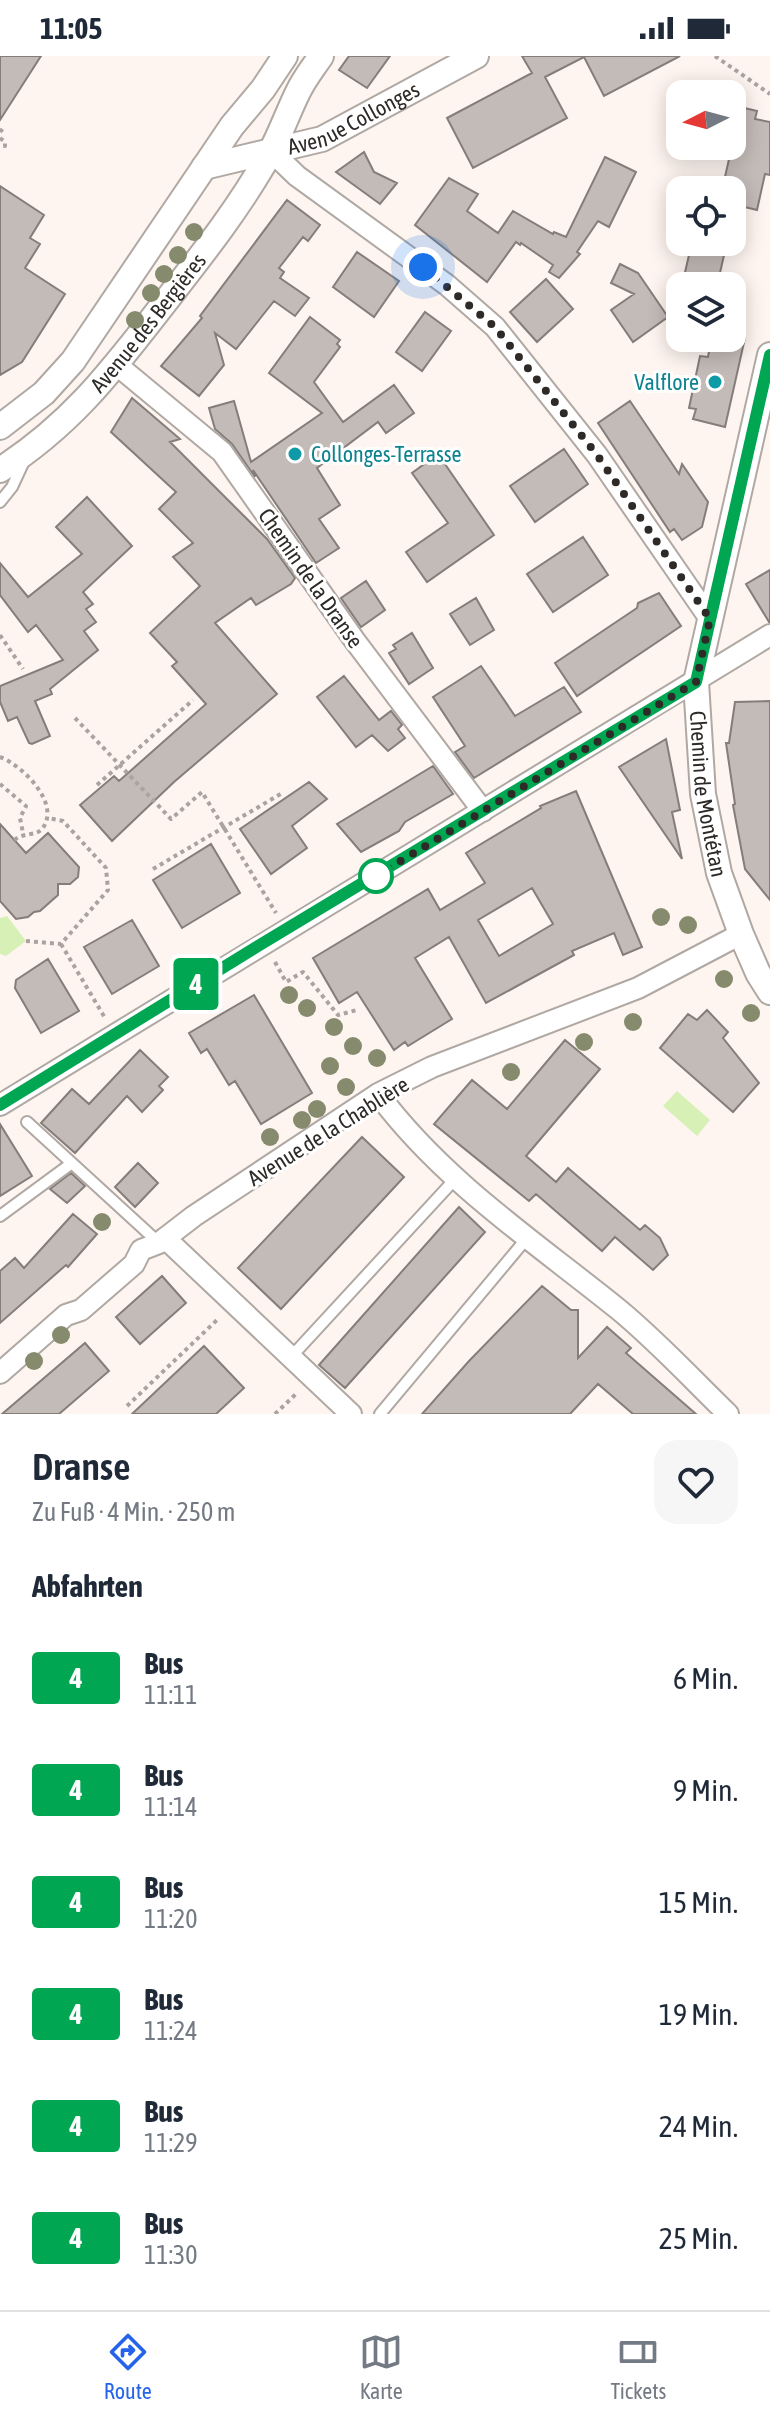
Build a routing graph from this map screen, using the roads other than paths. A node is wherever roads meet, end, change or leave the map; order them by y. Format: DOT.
graph roads {
  1 [pos="285,56"];
  2 [pos="300,56"];
  3 [pos="321,56"];
  4 [pos="476,56"];
  5 [pos="271,151"];
  6 [pos="204,167"];
  7 [pos="770,355"];
  8 [pos="117,365"];
  9 [pos="0,427"];
  10 [pos="28,452"];
  11 [pos="0,470"];
  12 [pos="0,502"];
  13 [pos="710,619"];
  14 [pos="770,635"];
  15 [pos="696,682"];
  16 [pos="483,811"];
  17 [pos="741,934"];
  18 [pos="770,992"];
  19 [pos="378,1094"];
  20 [pos="0,1105"];
  21 [pos="27,1122"];
  22 [pos="72,1163"];
  23 [pos="457,1177"];
  24 [pos="0,1216"];
  25 [pos="527,1238"];
  26 [pos="162,1240"];
  27 [pos="291,1357"];
  28 [pos="0,1373"];
  29 [pos="351,1414"];
  30 [pos="380,1414"];
  31 [pos="728,1414"];
  1 -- 6 [label="street, Avenue des Bergières"];
  2 -- 5 [label="street, Avenue des Bergières"];
  3 -- 5 [label="street, Avenue des Bergières"];
  4 -- 5 [label="street, Avenue Collonges"];
  5 -- 6 [label="street"];
  5 -- 8 [label="street, Avenue des Bergières"];
  5 -- 13 [label="street"];
  6 -- 9 [label="street, Avenue des Bergières"];
  7 -- 13 [label="street, Chemin de Montétan"];
  8 -- 10 [label="street, Avenue des Bergières"];
  8 -- 16 [label="street, Chemin de la Dranse"];
  10 -- 11 [label="street, Avenue des Bergières"];
  10 -- 12 [label="lane"];
  13 -- 15 [label="street, Chemin de Montétan"];
  14 -- 15 [label="street"];
  15 -- 16 [label="street"];
  15 -- 17 [label="street, Chemin de Montétan"];
  16 -- 20 [label="street"];
  17 -- 18 [label="street, Chemin de Montétan"];
  17 -- 19 [label="street, Avenue de la Chablière"];
  19 -- 23 [label="street"];
  19 -- 26 [label="street, Avenue de la Chablière"];
  21 -- 22 [label="lane"];
  22 -- 24 [label="lane"];
  22 -- 26 [label="lane"];
  23 -- 25 [label="street"];
  23 -- 27 [label="lane"];
  25 -- 30 [label="lane"];
  25 -- 31 [label="street"];
  26 -- 27 [label="street"];
  26 -- 28 [label="street, Avenue de la Chablière"];
  27 -- 29 [label="street"];
}
